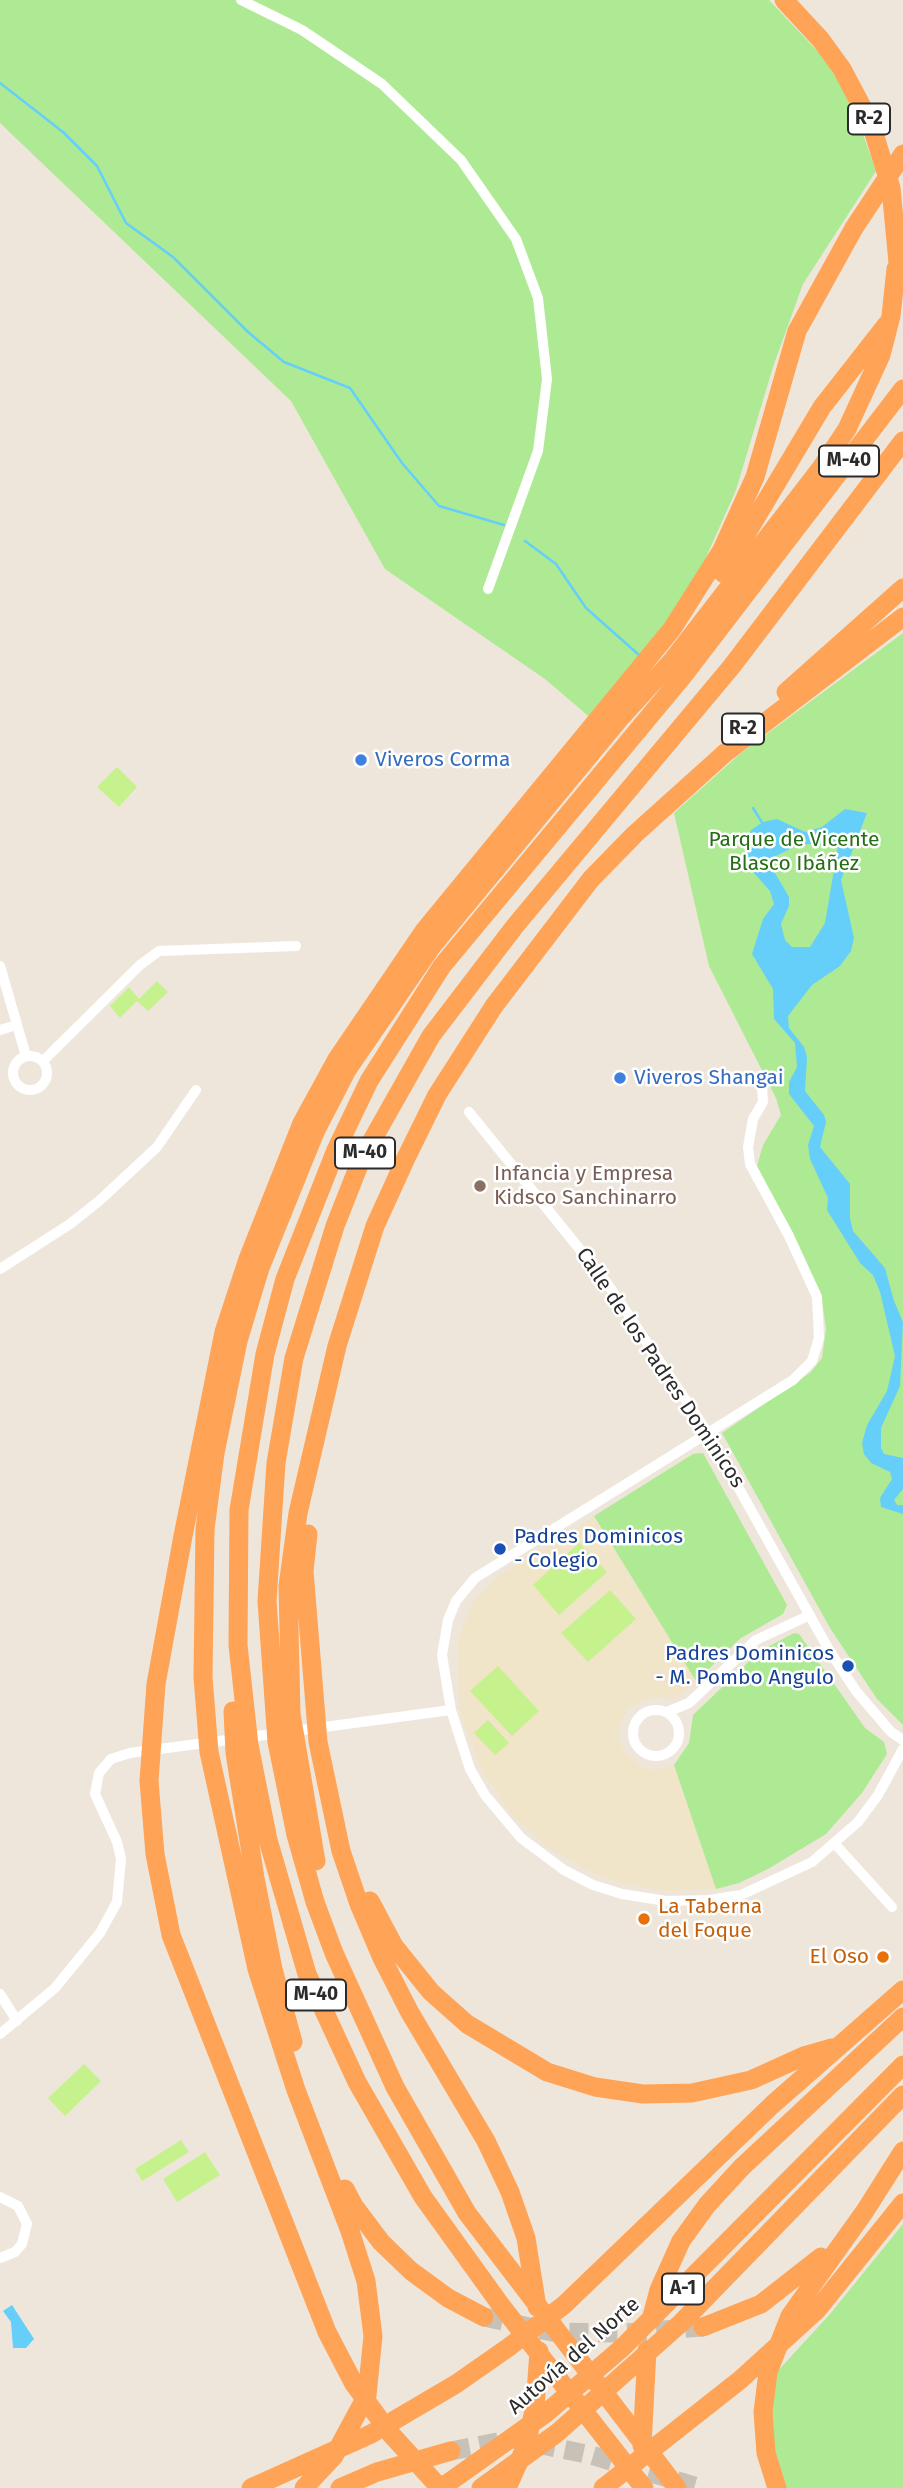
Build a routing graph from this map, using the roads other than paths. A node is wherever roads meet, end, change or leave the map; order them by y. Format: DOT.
graph roads {
  1 [pos="241,0"];
  2 [pos="784,0"];
  3 [pos="903,154"];
  4 [pos="903,304"];
  5 [pos="884,358"];
  6 [pos="903,389"];
  7 [pos="903,441"];
  8 [pos="903,463"];
  9 [pos="794,533"];
  10 [pos="810,566"];
  11 [pos="903,588"];
  12 [pos="488,589"];
  13 [pos="903,617"];
  14 [pos="621,717"];
  15 [pos="635,834"];
  16 [pos="296,946"];
  17 [pos="0,966"];
  18 [pos="26,1056"];
  19 [pos="43,1061"];
  20 [pos="7,1080"];
  21 [pos="762,1087"];
  22 [pos="197,1090"];
  23 [pos="470,1112"];
  24 [pos="0,1269"];
  25 [pos="708,1433"];
  26 [pos="315,1446"];
  27 [pos="810,1615"];
  28 [pos="237,1645"];
  29 [pos="689,1703"];
  30 [pos="451,1710"];
  31 [pos="667,1712"];
  32 [pos="678,1727"];
  33 [pos="903,1740"];
  34 [pos="903,1749"];
  35 [pos="329,1796"];
  36 [pos="835,1844"];
  37 [pos="892,1907"];
  38 [pos="903,1990"];
  39 [pos="0,1994"];
  40 [pos="903,2017"];
  41 [pos="362,2019"];
  42 [pos="17,2021"];
  43 [pos="0,2034"];
  44 [pos="836,2047"];
  45 [pos="903,2065"];
  46 [pos="903,2095"];
  47 [pos="903,2151"];
  48 [pos="0,2197"];
  49 [pos="903,2203"];
  50 [pos="865,2211"];
  51 [pos="0,2258"];
  52 [pos="492,2310"];
  53 [pos="703,2327"];
  54 [pos="451,2451"];
  55 [pos="251,2488"];
  56 [pos="304,2488"];
  57 [pos="340,2488"];
  58 [pos="440,2488"];
  59 [pos="481,2488"];
  60 [pos="507,2488"];
  61 [pos="603,2488"];
  62 [pos="644,2488"];
  63 [pos="677,2488"];
  64 [pos="777,2488"];
  1 -- 12 [label="street"];
  2 -- 5 [label="highway, R-2"];
  3 -- 58 [label="highway"];
  4 -- 14 [label="highway"];
  5 -- 9 [label="highway, R-2"];
  5 -- 14 [label="highway"];
  6 -- 9 [label="highway, M-40"];
  7 -- 10 [label="highway, M-40"];
  8 -- 10 [label="highway"];
  9 -- 28 [label="highway, M-40"];
  10 -- 41 [label="highway, M-40"];
  11 -- 15 [label="highway, R-2"];
  13 -- 15 [label="highway"];
  14 -- 56 [label="highway"];
  15 -- 26 [label="highway"];
  16 -- 19 [label="street"];
  17 -- 18 [label="street"];
  18 -- 19 [label="street"];
  18 -- 20 [label="street"];
  19 -- 20 [label="street"];
  21 -- 25 [label="street"];
  22 -- 24 [label="street"];
  23 -- 25 [label="street, Calle de los Padres Dominicos"];
  25 -- 27 [label="street, Calle de los Padres Dominicos"];
  25 -- 30 [label="street"];
  26 -- 35 [label="highway"];
  26 -- 41 [label="highway"];
  27 -- 29 [label="street"];
  27 -- 33 [label="street, Calle de los Padres Dominicos"];
  28 -- 52 [label="highway, M-40"];
  28 -- 52 [label="highway"];
  29 -- 31 [label="street"];
  29 -- 32 [label="street"];
  30 -- 36 [label="street"];
  30 -- 42 [label="street"];
  31 -- 32 [label="street"];
  31 -- 32 [label="street"];
  34 -- 36 [label="street"];
  35 -- 44 [label="highway"];
  35 -- 60 [label="highway"];
  36 -- 37 [label="street"];
  38 -- 44 [label="highway"];
  39 -- 42 [label="street"];
  40 -- 62 [label="highway"];
  41 -- 63 [label="highway, M-40"];
  42 -- 43 [label="street"];
  44 -- 55 [label="highway"];
  45 -- 58 [label="highway, Autovía del Norte / A-1"];
  46 -- 59 [label="highway, A-1"];
  47 -- 50 [label="highway"];
  48 -- 51 [label="street"];
  49 -- 61 [label="highway"];
  50 -- 53 [label="highway"];
  50 -- 64 [label="highway"];
  52 -- 62 [label="highway, M-40"];
  54 -- 57 [label="highway"];
}
